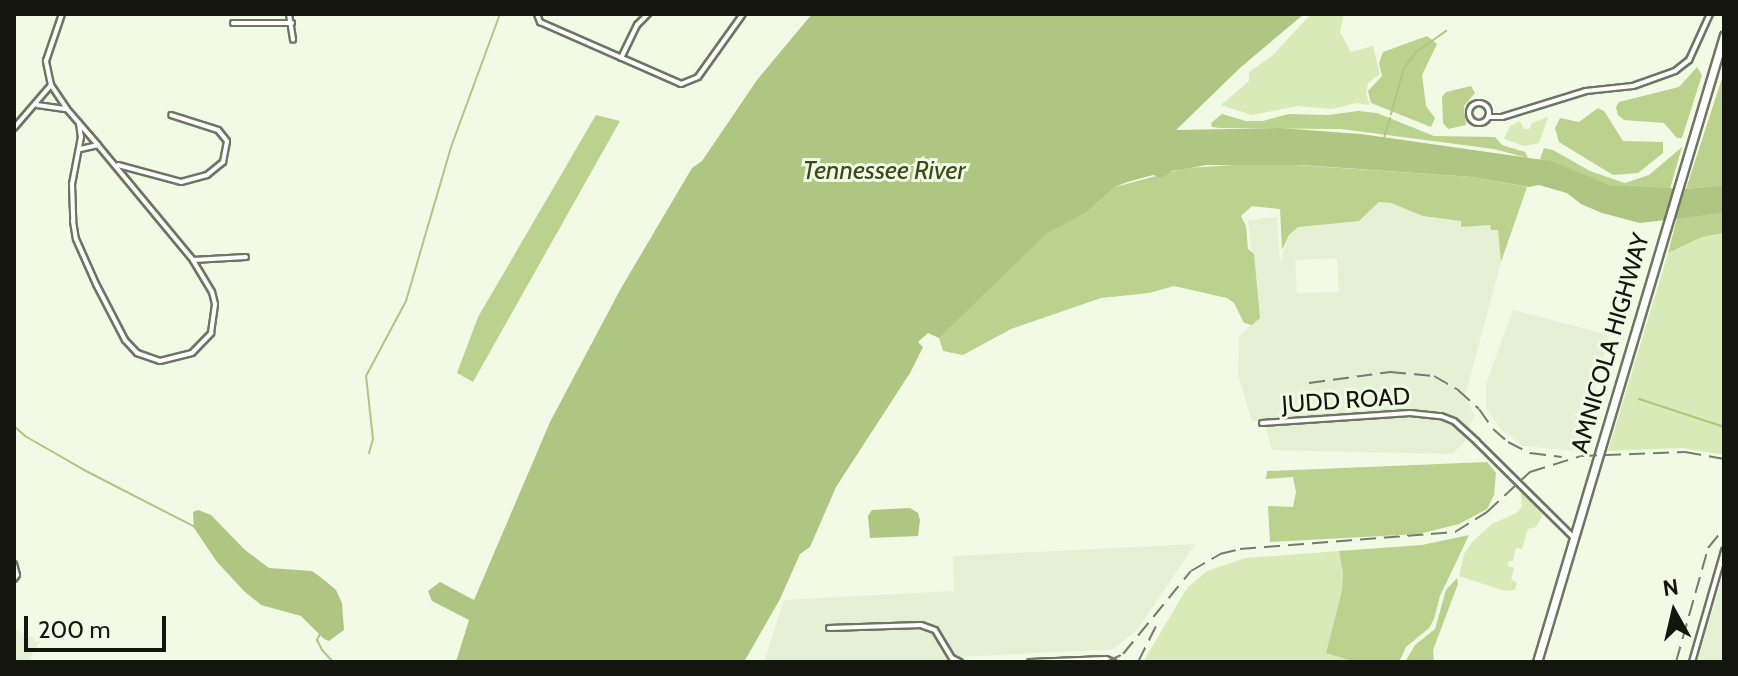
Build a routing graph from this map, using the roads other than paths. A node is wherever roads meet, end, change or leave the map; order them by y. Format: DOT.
graph roads {
  1 [pos="62,14"];
  2 [pos="289,14"];
  3 [pos="537,14"];
  4 [pos="648,14"];
  5 [pos="743,14"];
  6 [pos="1710,14"];
  7 [pos="233,23"];
  8 [pos="292,23"];
  9 [pos="1724,35"];
  10 [pos="293,40"];
  11 [pos="621,58"];
  12 [pos="51,85"];
  13 [pos="37,105"];
  14 [pos="67,109"];
  15 [pos="171,115"];
  16 [pos="1488,117"];
  17 [pos="79,123"];
  18 [pos="14,128"];
  19 [pos="98,145"];
  20 [pos="80,149"];
  21 [pos="116,165"];
  22 [pos="246,257"];
  23 [pos="193,260"];
  24 [pos="1262,423"];
  25 [pos="1575,539"];
  26 [pos="1724,551"];
  27 [pos="14,564"];
  28 [pos="14,579"];
  29 [pos="829,628"];
  30 [pos="960,662"];
  31 [pos="1030,662"];
  32 [pos="1113,662"];
  33 [pos="1537,662"];
  34 [pos="1692,662"];
  1 -- 12 [label="street"];
  2 -- 8 [label="street"];
  3 -- 11 [label="street"];
  4 -- 11 [label="street"];
  5 -- 11 [label="street"];
  6 -- 16 [label="street"];
  7 -- 8 [label="street"];
  8 -- 10 [label="street"];
  9 -- 25 [label="main road, AMNICOLA HIGHWAY"];
  12 -- 13 [label="street"];
  12 -- 14 [label="street"];
  13 -- 14 [label="street"];
  13 -- 18 [label="street"];
  14 -- 17 [label="street"];
  15 -- 21 [label="street"];
  16 -- 16 [label="street"];
  17 -- 19 [label="street"];
  17 -- 20 [label="street"];
  19 -- 20 [label="street"];
  19 -- 21 [label="street"];
  20 -- 23 [label="street"];
  21 -- 23 [label="street"];
  22 -- 23 [label="street"];
  24 -- 25 [label="street, JUDD ROAD"];
  25 -- 33 [label="main road, AMNICOLA HIGHWAY"];
  26 -- 34 [label="street"];
  27 -- 28 [label="street"];
  29 -- 30 [label="street"];
  31 -- 32 [label="street"];
}
